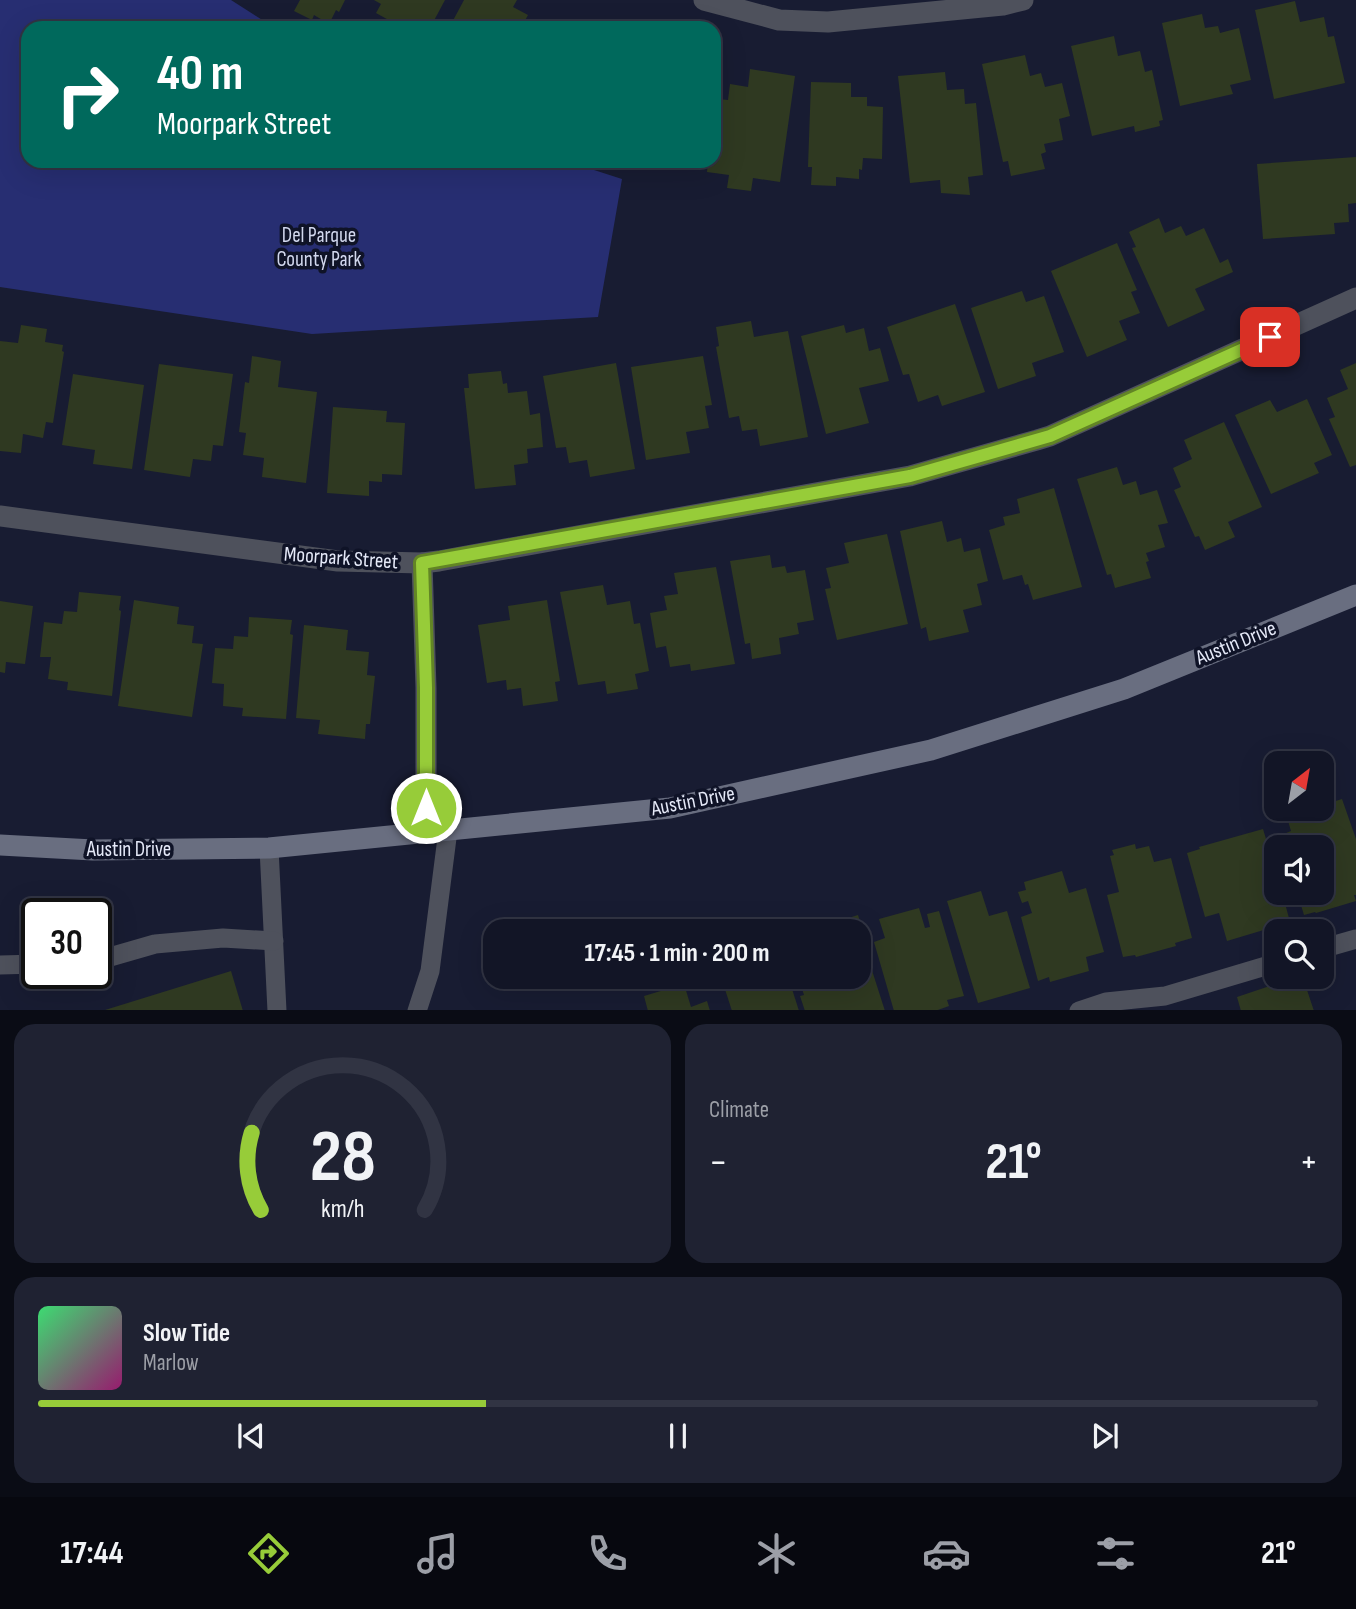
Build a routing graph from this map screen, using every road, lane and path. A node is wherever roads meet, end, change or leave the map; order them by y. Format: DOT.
graph roads {
  1 [pos="705,0"];
  2 [pos="1023,0"];
  3 [pos="1356,298"];
  4 [pos="0,516"];
  5 [pos="422,563"];
  6 [pos="1356,595"];
  7 [pos="447,830"];
  8 [pos="426,832"];
  9 [pos="0,845"];
  10 [pos="269,848"];
  11 [pos="1356,939"];
  12 [pos="274,941"];
  13 [pos="1334,946"];
  14 [pos="112,956"];
  15 [pos="21,964"];
  16 [pos="0,965"];
  17 [pos="1264,967"];
  18 [pos="1167,1003"];
  19 [pos="276,1010"];
  20 [pos="417,1010"];
  21 [pos="1079,1010"];
  1 -- 2 [label="street"];
  3 -- 5 [label="street, Moorpark Street"];
  4 -- 5 [label="street, Moorpark Street"];
  5 -- 8 [label="street"];
  6 -- 7 [label="main road, Austin Drive"];
  7 -- 8 [label="main road, Austin Drive"];
  7 -- 20 [label="lane"];
  8 -- 10 [label="main road, Austin Drive"];
  9 -- 10 [label="main road, Austin Drive"];
  10 -- 12 [label="lane"];
  11 -- 13 [label="lane"];
  12 -- 14 [label="lane"];
  12 -- 19 [label="lane"];
  15 -- 16 [label="lane"];
  17 -- 18 [label="lane"];
  18 -- 21 [label="lane"];
}
